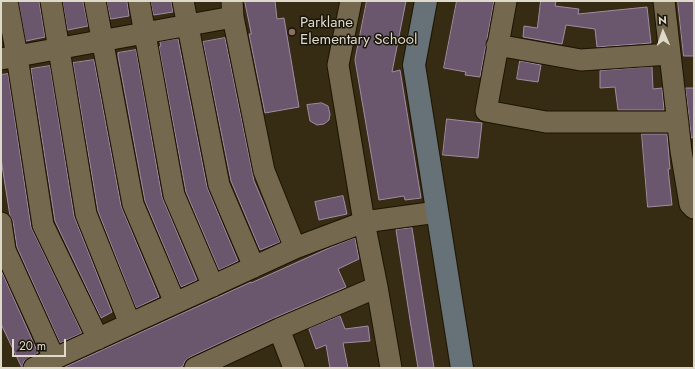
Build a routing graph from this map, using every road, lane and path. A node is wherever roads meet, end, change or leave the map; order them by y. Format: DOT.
graph roads {
  1 [pos="7,1"];
  2 [pos="51,1"];
  3 [pos="94,1"];
  4 [pos="139,1"];
  5 [pos="183,1"];
  6 [pos="351,1"];
  7 [pos="426,1"];
  8 [pos="506,1"];
  9 [pos="664,1"];
  10 [pos="232,9"];
  11 [pos="188,26"];
  12 [pos="145,33"];
  13 [pos="102,41"];
  14 [pos="497,45"];
  15 [pos="59,48"];
  16 [pos="670,54"];
  17 [pos="9,57"];
  18 [pos="678,122"];
  19 [pos="688,151"];
  20 [pos="694,208"];
  21 [pos="437,212"];
  22 [pos="364,222"];
  23 [pos="1,223"];
  24 [pos="295,248"];
  25 [pos="254,267"];
  26 [pos="213,286"];
  27 [pos="377,287"];
  28 [pos="175,303"];
  29 [pos="130,324"];
  30 [pos="279,329"];
  31 [pos="98,339"];
  32 [pos="54,358"];
  33 [pos="221,362"];
  34 [pos="34,368"];
  35 [pos="195,368"];
  36 [pos="294,368"];
  37 [pos="391,368"];
  38 [pos="462,368"];
  1 -- 17 [label="street"];
  2 -- 15 [label="street"];
  3 -- 13 [label="street"];
  4 -- 12 [label="street"];
  5 -- 11 [label="street"];
  6 -- 22 [label="street"];
  7 -- 21 [label="street"];
  8 -- 14 [label="street"];
  9 -- 16 [label="street"];
  10 -- 11 [label="street"];
  10 -- 24 [label="street"];
  11 -- 12 [label="street"];
  11 -- 25 [label="street"];
  12 -- 13 [label="street"];
  12 -- 26 [label="street"];
  13 -- 15 [label="street"];
  13 -- 28 [label="street"];
  14 -- 16 [label="street"];
  14 -- 18 [label="street"];
  15 -- 17 [label="street"];
  15 -- 29 [label="street"];
  16 -- 18 [label="street"];
  17 -- 31 [label="street"];
  18 -- 19 [label="street"];
  19 -- 20 [label="street"];
  21 -- 22 [label="street"];
  21 -- 38 [label="street"];
  22 -- 24 [label="street"];
  22 -- 27 [label="street"];
  23 -- 32 [label="street"];
  24 -- 25 [label="street"];
  25 -- 26 [label="street"];
  26 -- 28 [label="street"];
  27 -- 30 [label="street"];
  27 -- 37 [label="street"];
  28 -- 29 [label="street"];
  29 -- 31 [label="street"];
  30 -- 33 [label="street"];
  30 -- 36 [label="street"];
  31 -- 32 [label="street"];
  32 -- 34 [label="street"];
  33 -- 35 [label="street"];
}
